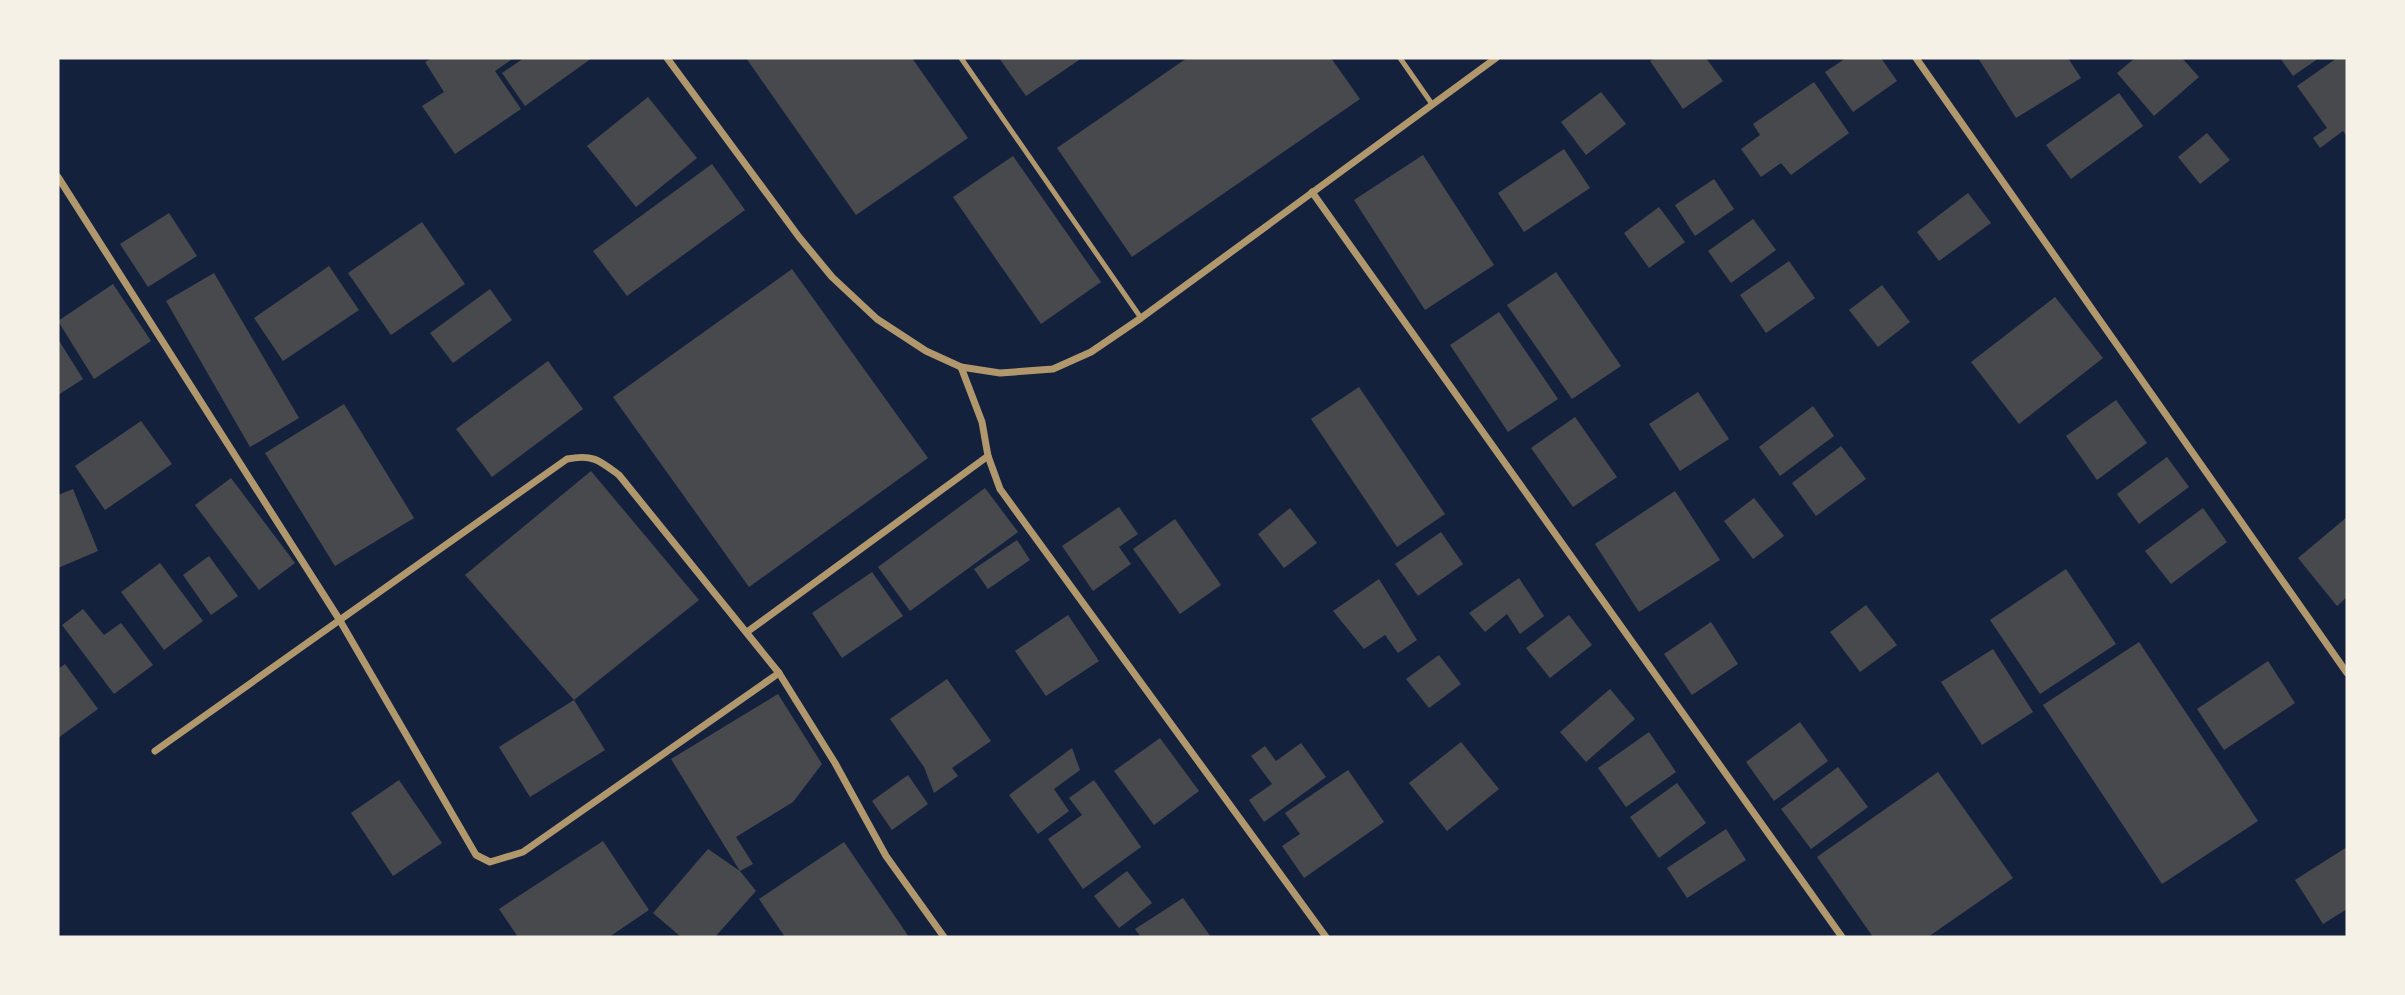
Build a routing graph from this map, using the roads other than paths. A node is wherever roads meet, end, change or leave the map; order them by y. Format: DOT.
graph roads {
  1 [pos="667,58"];
  2 [pos="961,58"];
  3 [pos="1400,58"];
  4 [pos="1496,58"];
  5 [pos="1916,58"];
  6 [pos="1432,104"];
  7 [pos="58,177"];
  8 [pos="1312,192"];
  9 [pos="1141,318"];
  10 [pos="961,367"];
  11 [pos="988,456"];
  12 [pos="339,620"];
  13 [pos="747,632"];
  14 [pos="779,673"];
  15 [pos="2347,673"];
  16 [pos="155,751"];
  17 [pos="944,937"];
  18 [pos="1326,937"];
  19 [pos="1842,937"];
  1 -- 10 [label="street"];
  2 -- 9 [label="lane"];
  3 -- 6 [label="lane"];
  4 -- 6 [label="street"];
  5 -- 15 [label="street"];
  6 -- 8 [label="street"];
  7 -- 12 [label="street"];
  8 -- 9 [label="street"];
  8 -- 19 [label="street"];
  9 -- 10 [label="street"];
  10 -- 11 [label="street"];
  11 -- 13 [label="street"];
  11 -- 18 [label="street"];
  12 -- 13 [label="street"];
  12 -- 14 [label="street"];
  12 -- 16 [label="street"];
  13 -- 14 [label="street"];
  14 -- 17 [label="street"];
}
